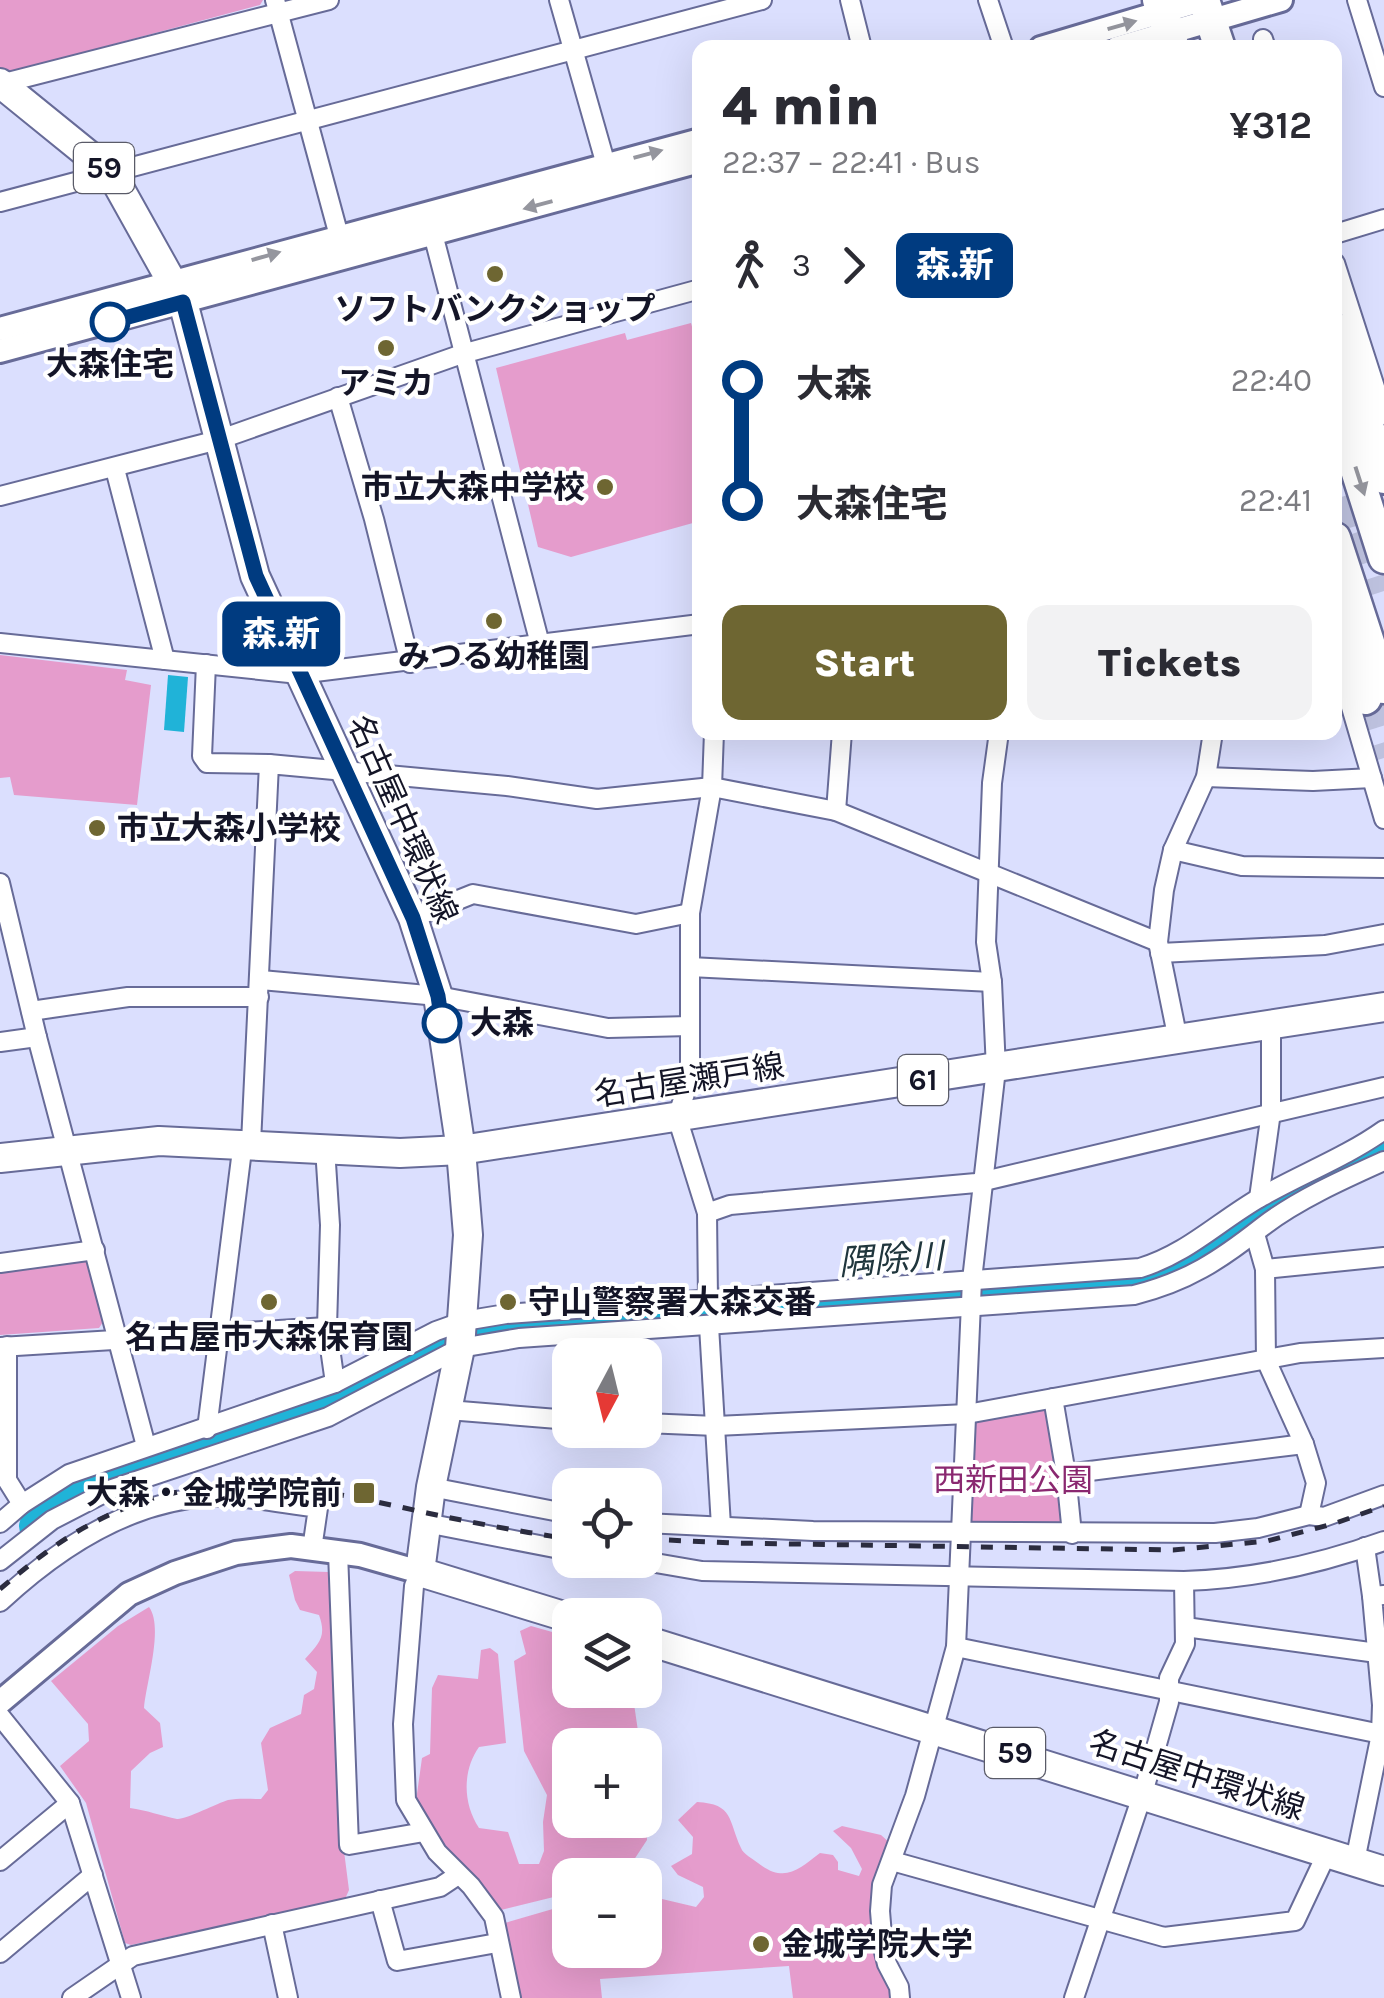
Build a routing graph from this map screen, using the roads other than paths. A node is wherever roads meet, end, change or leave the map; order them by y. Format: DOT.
graph roads {
  1 [pos="329,0"];
  2 [pos="560,0"];
  3 [pos="762,0"];
  4 [pos="850,0"];
  5 [pos="988,0"];
  6 [pos="1281,0"];
  7 [pos="1357,0"];
  8 [pos="276,7"];
  9 [pos="1209,18"];
  10 [pos="1166,24"];
  11 [pos="860,40"];
  12 [pos="1001,40"];
  13 [pos="1083,40"];
  14 [pos="1133,40"];
  15 [pos="573,50"];
  16 [pos="0,83"];
  17 [pos="1384,87"];
  18 [pos="307,120"];
  19 [pos="692,142"];
  20 [pos="692,163"];
  21 [pos="606,165"];
  22 [pos="110,173"];
  23 [pos="0,202"];
  24 [pos="1384,219"];
  25 [pos="1342,232"];
  26 [pos="433,234"];
  27 [pos="340,236"];
  28 [pos="1342,284"];
  29 [pos="178,292"];
  30 [pos="692,292"];
  31 [pos="0,329"];
  32 [pos="1342,350"];
  33 [pos="0,351"];
  34 [pos="462,354"];
  35 [pos="338,398"];
  36 [pos="1384,415"];
  37 [pos="1342,426"];
  38 [pos="218,440"];
  39 [pos="115,469"];
  40 [pos="1384,477"];
  41 [pos="0,496"];
  42 [pos="1384,558"];
  43 [pos="1342,566"];
  44 [pos="1342,624"];
  45 [pos="692,625"];
  46 [pos="0,643"];
  47 [pos="540,644"];
  48 [pos="165,660"];
  49 [pos="410,663"];
  50 [pos="206,664"];
  51 [pos="299,674"];
  52 [pos="1342,684"];
  53 [pos="1374,693"];
  54 [pos="714,740"];
  55 [pos="841,740"];
  56 [pos="998,740"];
  57 [pos="1212,740"];
  58 [pos="269,764"];
  59 [pos="346,772"];
  60 [pos="1206,777"];
  61 [pos="1372,778"];
  62 [pos="712,787"];
  63 [pos="836,811"];
  64 [pos="1384,819"];
  65 [pos="1173,850"];
  66 [pos="1384,868"];
  67 [pos="987,871"];
  68 [pos="0,884"];
  69 [pos="690,913"];
  70 [pos="413,918"];
  71 [pos="1384,934"];
  72 [pos="1159,947"];
  73 [pos="690,967"];
  74 [pos="992,982"];
  75 [pos="260,989"];
  76 [pos="438,996"];
  77 [pos="1384,1007"];
  78 [pos="31,1011"];
  79 [pos="1271,1023"];
  80 [pos="690,1026"];
  81 [pos="37,1037"];
  82 [pos="1178,1040"];
  83 [pos="0,1042"];
  84 [pos="996,1068"];
  85 [pos="1384,1088"];
  86 [pos="1271,1112"];
  87 [pos="677,1117"];
  88 [pos="1384,1130"];
  89 [pos="247,1143"];
  90 [pos="325,1148"];
  91 [pos="67,1150"];
  92 [pos="461,1150"];
  93 [pos="0,1158"];
  94 [pos="1384,1162"];
  95 [pos="984,1181"];
  96 [pos="1258,1198"];
  97 [pos="707,1212"];
  98 [pos="1255,1234"];
  99 [pos="94,1250"];
  100 [pos="1384,1257"];
  101 [pos="0,1263"];
  102 [pos="1264,1269"];
  103 [pos="972,1280"];
  104 [pos="708,1299"];
  105 [pos="971,1308"];
  106 [pos="709,1326"];
  107 [pos="327,1327"];
  108 [pos="219,1332"];
  109 [pos="462,1334"];
  110 [pos="116,1339"];
  111 [pos="3,1346"];
  112 [pos="1384,1348"];
  113 [pos="1266,1360"];
  114 [pos="335,1383"];
  115 [pos="1053,1398"];
  116 [pos="448,1410"];
  117 [pos="967,1414"];
  118 [pos="552,1419"];
  119 [pos="662,1424"];
  120 [pos="716,1426"];
  121 [pos="207,1430"];
  122 [pos="1304,1444"];
  123 [pos="146,1446"];
  124 [pos="1066,1474"];
  125 [pos="431,1487"];
  126 [pos="1384,1495"];
  127 [pos="22,1504"];
  128 [pos="552,1511"];
  129 [pos="1309,1515"];
  130 [pos="426,1523"];
  131 [pos="0,1524"];
  132 [pos="662,1524"];
  133 [pos="721,1526"];
  134 [pos="961,1531"];
  135 [pos="1072,1534"];
  136 [pos="1384,1540"];
  137 [pos="1366,1547"];
  138 [pos="552,1548"];
  139 [pos="312,1549"];
  140 [pos="338,1552"];
  141 [pos="0,1561"];
  142 [pos="662,1564"];
  143 [pos="420,1572"];
  144 [pos="958,1578"];
  145 [pos="1184,1581"];
  146 [pos="1378,1596"];
  147 [pos="0,1602"];
  148 [pos="552,1612"];
  149 [pos="1185,1627"];
  150 [pos="662,1645"];
  151 [pos="956,1647"];
  152 [pos="1377,1653"];
  153 [pos="1170,1691"];
  154 [pos="0,1702"];
  155 [pos="1383,1705"];
  156 [pos="0,1716"];
  157 [pos="932,1727"];
  158 [pos="1381,1734"];
  159 [pos="1142,1793"];
  160 [pos="70,1803"];
  161 [pos="424,1832"];
  162 [pos="1341,1858"];
  163 [pos="0,1861"];
  164 [pos="892,1861"];
  165 [pos="1384,1871"];
  166 [pos="94,1875"];
  167 [pos="458,1875"];
  168 [pos="380,1900"];
  169 [pos="1103,1919"];
  170 [pos="272,1924"];
  171 [pos="497,1942"];
  172 [pos="0,1953"];
  173 [pos="120,1962"];
  174 [pos="72,1998"];
  175 [pos="130,1998"];
  176 [pos="288,1998"];
  177 [pos="510,1998"];
  178 [pos="900,1998"];
  179 [pos="1074,1998"];
  1 -- 8 [label="street"];
  2 -- 15 [label="street"];
  3 -- 15 [label="street"];
  4 -- 11 [label="street"];
  5 -- 12 [label="street"];
  6 -- 9 [label="street"];
  7 -- 17 [label="street"];
  8 -- 16 [label="street"];
  8 -- 18 [label="street"];
  9 -- 10 [label="street"];
  13 -- 10 [label="street, one-way"];
  10 -- 14 [label="street"];
  15 -- 18 [label="street"];
  15 -- 21 [label="street"];
  16 -- 22 [label="main road, 名古屋中環状線 / 59"];
  18 -- 22 [label="street"];
  18 -- 27 [label="street"];
  21 -- 19 [label="street, one-way"];
  20 -- 26 [label="street, one-way"];
  21 -- 27 [label="street"];
  22 -- 23 [label="street"];
  22 -- 29 [label="main road, 名古屋中環状線 / 59"];
  24 -- 25 [label="street"];
  26 -- 29 [label="street"];
  26 -- 34 [label="street"];
  29 -- 27 [label="street, one-way"];
  28 -- 36 [label="street"];
  29 -- 31 [label="street"];
  29 -- 33 [label="street"];
  29 -- 38 [label="main road, 名古屋中環状線 / 59"];
  30 -- 34 [label="street"];
  32 -- 40 [label="highway"];
  34 -- 35 [label="street"];
  34 -- 47 [label="street"];
  35 -- 38 [label="street"];
  35 -- 49 [label="street"];
  37 -- 42 [label="highway, one-way"];
  38 -- 39 [label="street"];
  38 -- 51 [label="main road, 名古屋中環状線 / 59"];
  39 -- 41 [label="street"];
  39 -- 48 [label="street"];
  43 -- 53 [label="highway"];
  44 -- 53 [label="highway"];
  45 -- 47 [label="street"];
  46 -- 48 [label="street"];
  47 -- 49 [label="street"];
  48 -- 50 [label="street"];
  49 -- 51 [label="street"];
  50 -- 51 [label="street"];
  50 -- 58 [label="street"];
  51 -- 59 [label="main road, 名古屋中環状線 / 59"];
  52 -- 61 [label="street"];
  54 -- 62 [label="street"];
  55 -- 63 [label="street"];
  56 -- 67 [label="street"];
  57 -- 60 [label="street"];
  58 -- 59 [label="street"];
  58 -- 75 [label="street"];
  59 -- 62 [label="street"];
  59 -- 70 [label="main road, 名古屋中環状線 / 59"];
  60 -- 61 [label="street"];
  60 -- 65 [label="street"];
  61 -- 64 [label="street"];
  62 -- 63 [label="street"];
  62 -- 69 [label="street"];
  63 -- 67 [label="street"];
  65 -- 66 [label="street"];
  65 -- 72 [label="street"];
  67 -- 72 [label="street"];
  67 -- 74 [label="street"];
  68 -- 78 [label="street"];
  69 -- 70 [label="street"];
  69 -- 73 [label="street"];
  70 -- 76 [label="main road, 名古屋中環状線 / 59"];
  71 -- 72 [label="street"];
  72 -- 82 [label="street"];
  73 -- 74 [label="street"];
  73 -- 80 [label="street"];
  74 -- 84 [label="street"];
  75 -- 76 [label="street"];
  75 -- 78 [label="street"];
  75 -- 89 [label="street"];
  76 -- 80 [label="street"];
  76 -- 92 [label="main road, 名古屋中環状線 / 59"];
  77 -- 79 [label="main road, 名古屋瀬戸線 / 61"];
  78 -- 81 [label="street"];
  79 -- 82 [label="main road, 名古屋瀬戸線 / 61"];
  79 -- 86 [label="street"];
  80 -- 87 [label="street"];
  81 -- 83 [label="street"];
  81 -- 91 [label="street"];
  82 -- 84 [label="main road, 名古屋瀬戸線 / 61"];
  84 -- 87 [label="main road, 名古屋瀬戸線 / 61"];
  84 -- 95 [label="street"];
  85 -- 86 [label="street"];
  86 -- 95 [label="street"];
  86 -- 96 [label="street"];
  87 -- 92 [label="main road, 名古屋瀬戸線 / 61"];
  87 -- 97 [label="street"];
  88 -- 96 [label="street"];
  89 -- 90 [label="main road, 名古屋瀬戸線 / 61"];
  89 -- 91 [label="main road, 名古屋瀬戸線 / 61"];
  89 -- 108 [label="street"];
  90 -- 92 [label="main road, 名古屋瀬戸線 / 61"];
  90 -- 107 [label="street"];
  91 -- 93 [label="main road, 名古屋瀬戸線 / 61"];
  91 -- 99 [label="street"];
  92 -- 109 [label="main road, 名古屋中環状線 / 59"];
  94 -- 98 [label="street"];
  95 -- 97 [label="street"];
  95 -- 103 [label="street"];
  96 -- 103 [label="street"];
  97 -- 104 [label="street"];
  98 -- 102 [label="street"];
  98 -- 105 [label="street"];
  99 -- 101 [label="street"];
  99 -- 110 [label="street"];
  100 -- 102 [label="street"];
  102 -- 113 [label="street"];
  103 -- 104 [label="street"];
  103 -- 105 [label="street"];
  104 -- 109 [label="street"];
  105 -- 106 [label="street"];
  105 -- 117 [label="street"];
  106 -- 109 [label="street"];
  106 -- 120 [label="street"];
  107 -- 108 [label="street"];
  107 -- 114 [label="street"];
  108 -- 110 [label="street"];
  108 -- 121 [label="street"];
  109 -- 114 [label="street"];
  109 -- 116 [label="main road, 名古屋中環状線 / 59"];
  109 -- 141 [label="street"];
  110 -- 111 [label="street"];
  110 -- 123 [label="street"];
  111 -- 127 [label="street"];
  112 -- 113 [label="street"];
  113 -- 115 [label="street"];
  113 -- 122 [label="street"];
  114 -- 121 [label="street"];
  115 -- 117 [label="street"];
  115 -- 124 [label="street"];
  116 -- 118 [label="street"];
  116 -- 125 [label="main road, 名古屋中環状線 / 59"];
  117 -- 120 [label="street"];
  117 -- 134 [label="street"];
  119 -- 120 [label="street"];
  120 -- 133 [label="street"];
  121 -- 123 [label="street"];
  122 -- 124 [label="street"];
  122 -- 129 [label="street"];
  123 -- 127 [label="street"];
  124 -- 135 [label="street"];
  125 -- 128 [label="street"];
  125 -- 130 [label="main road, 名古屋中環状線 / 59"];
  126 -- 129 [label="street"];
  127 -- 131 [label="street"];
  129 -- 135 [label="street"];
  130 -- 138 [label="street"];
  130 -- 143 [label="main road, 名古屋中環状線 / 59"];
  132 -- 133 [label="street"];
  133 -- 134 [label="street"];
  134 -- 135 [label="street"];
  134 -- 144 [label="street"];
  136 -- 137 [label="street"];
  137 -- 145 [label="street"];
  137 -- 146 [label="street"];
  139 -- 140 [label="street"];
  139 -- 147 [label="street"];
  139 -- 154 [label="street"];
  140 -- 143 [label="street"];
  140 -- 161 [label="street"];
  142 -- 144 [label="street"];
  143 -- 148 [label="main road"];
  143 -- 161 [label="street"];
  144 -- 145 [label="street"];
  144 -- 151 [label="street"];
  145 -- 149 [label="street"];
  146 -- 152 [label="street"];
  149 -- 152 [label="street"];
  149 -- 153 [label="street"];
  150 -- 157 [label="main road, 名古屋中環状線 / 59"];
  151 -- 153 [label="street"];
  151 -- 157 [label="street"];
  152 -- 155 [label="street"];
  153 -- 158 [label="street"];
  153 -- 159 [label="street"];
  155 -- 158 [label="street"];
  156 -- 160 [label="street"];
  157 -- 159 [label="main road, 名古屋中環状線 / 59"];
  157 -- 164 [label="street"];
  158 -- 162 [label="street"];
  159 -- 162 [label="main road, 名古屋中環状線 / 59"];
  159 -- 169 [label="street"];
  160 -- 163 [label="street"];
  160 -- 166 [label="street"];
  161 -- 167 [label="street"];
  162 -- 165 [label="main road, 名古屋中環状線 / 59"];
  162 -- 169 [label="street"];
  164 -- 169 [label="street"];
  164 -- 178 [label="street"];
  166 -- 172 [label="street"];
  166 -- 173 [label="street"];
  167 -- 168 [label="street"];
  167 -- 171 [label="street"];
  168 -- 170 [label="street"];
  168 -- 171 [label="street"];
  169 -- 179 [label="street"];
  170 -- 173 [label="street"];
  170 -- 176 [label="street"];
  171 -- 177 [label="street"];
  173 -- 174 [label="street"];
  173 -- 175 [label="street"];
}
